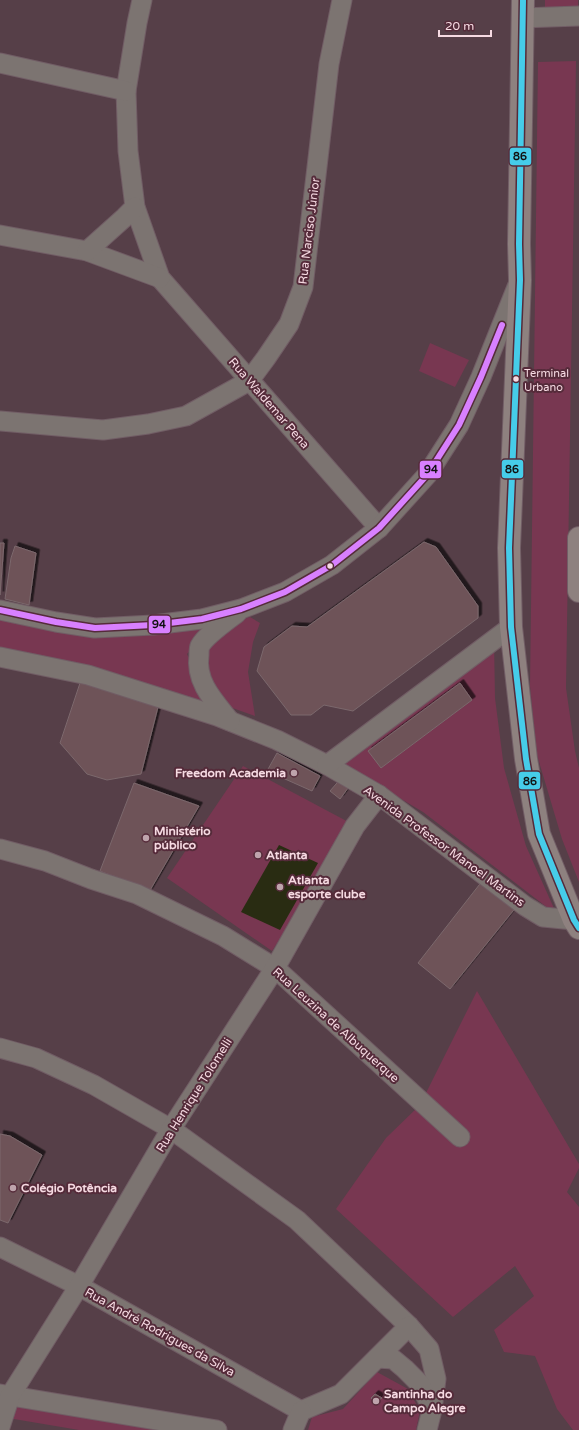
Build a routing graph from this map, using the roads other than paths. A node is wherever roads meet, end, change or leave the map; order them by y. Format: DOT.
graph roads {
  1 [pos="142,0"];
  2 [pos="342,0"];
  3 [pos="522,9"];
  4 [pos="579,16"];
  5 [pos="0,63"];
  6 [pos="126,91"];
  7 [pos="135,207"];
  8 [pos="0,235"];
  9 [pos="87,250"];
  10 [pos="160,278"];
  11 [pos="520,280"];
  12 [pos="249,381"];
  13 [pos="0,421"];
  14 [pos="379,528"];
  15 [pos="579,538"];
  16 [pos="579,591"];
  17 [pos="241,609"];
  18 [pos="0,610"];
  19 [pos="511,626"];
  20 [pos="0,657"];
  21 [pos="230,720"];
  22 [pos="327,764"];
  23 [pos="379,795"];
  24 [pos="0,849"];
  25 [pos="577,922"];
  26 [pos="275,968"];
  27 [pos="0,1048"];
  28 [pos="171,1129"];
  29 [pos="460,1137"];
  30 [pos="0,1248"];
  31 [pos="79,1286"];
  32 [pos="408,1326"];
  33 [pos="377,1358"];
  34 [pos="5,1395"];
  35 [pos="432,1410"];
  36 [pos="301,1411"];
  37 [pos="0,1427"];
  38 [pos="13,1430"];
  39 [pos="211,1430"];
  40 [pos="293,1430"];
  41 [pos="427,1430"];
  1 -- 6 [label="street"];
  2 -- 12 [label="street, Rua Narciso Júnior"];
  3 -- 4 [label="street"];
  3 -- 11 [label="highway"];
  5 -- 6 [label="street"];
  6 -- 7 [label="street"];
  7 -- 9 [label="street"];
  7 -- 10 [label="street"];
  8 -- 9 [label="street"];
  9 -- 10 [label="street"];
  10 -- 12 [label="street, Rua Waldemar Pena"];
  11 -- 14 [label="street"];
  11 -- 19 [label="highway"];
  12 -- 13 [label="street, Rua Narciso Júnior"];
  12 -- 14 [label="street, Rua Waldemar Pena"];
  14 -- 17 [label="street"];
  15 -- 16 [label="highway"];
  17 -- 18 [label="street"];
  17 -- 21 [label="street"];
  19 -- 22 [label="street"];
  19 -- 25 [label="highway"];
  20 -- 21 [label="street, Avenida Professor Manoel Martins"];
  21 -- 22 [label="street, Avenida Professor Manoel Martins"];
  22 -- 23 [label="street, Avenida Professor Manoel Martins"];
  23 -- 25 [label="street, Avenida Professor Manoel Martins"];
  23 -- 26 [label="street, Rua Henrique Tolomelli"];
  24 -- 26 [label="street, Rua Leuzina de Albuquerque"];
  26 -- 28 [label="street, Rua Henrique Tolomelli"];
  26 -- 29 [label="street, Rua Leuzina de Albuquerque"];
  27 -- 28 [label="street"];
  28 -- 31 [label="street, Rua Henrique Tolomelli"];
  28 -- 32 [label="street"];
  30 -- 31 [label="street, Rua André Rodrigues da Silva"];
  31 -- 34 [label="street, Rua Henrique Tolomelli"];
  31 -- 36 [label="street, Rua André Rodrigues da Silva"];
  32 -- 33 [label="street"];
  32 -- 35 [label="street"];
  33 -- 35 [label="street"];
  33 -- 36 [label="street"];
  34 -- 37 [label="street, Rua Henrique Tolomelli"];
  34 -- 39 [label="street"];
  35 -- 41 [label="street"];
  36 -- 40 [label="street"];
  37 -- 38 [label="street"];
}
